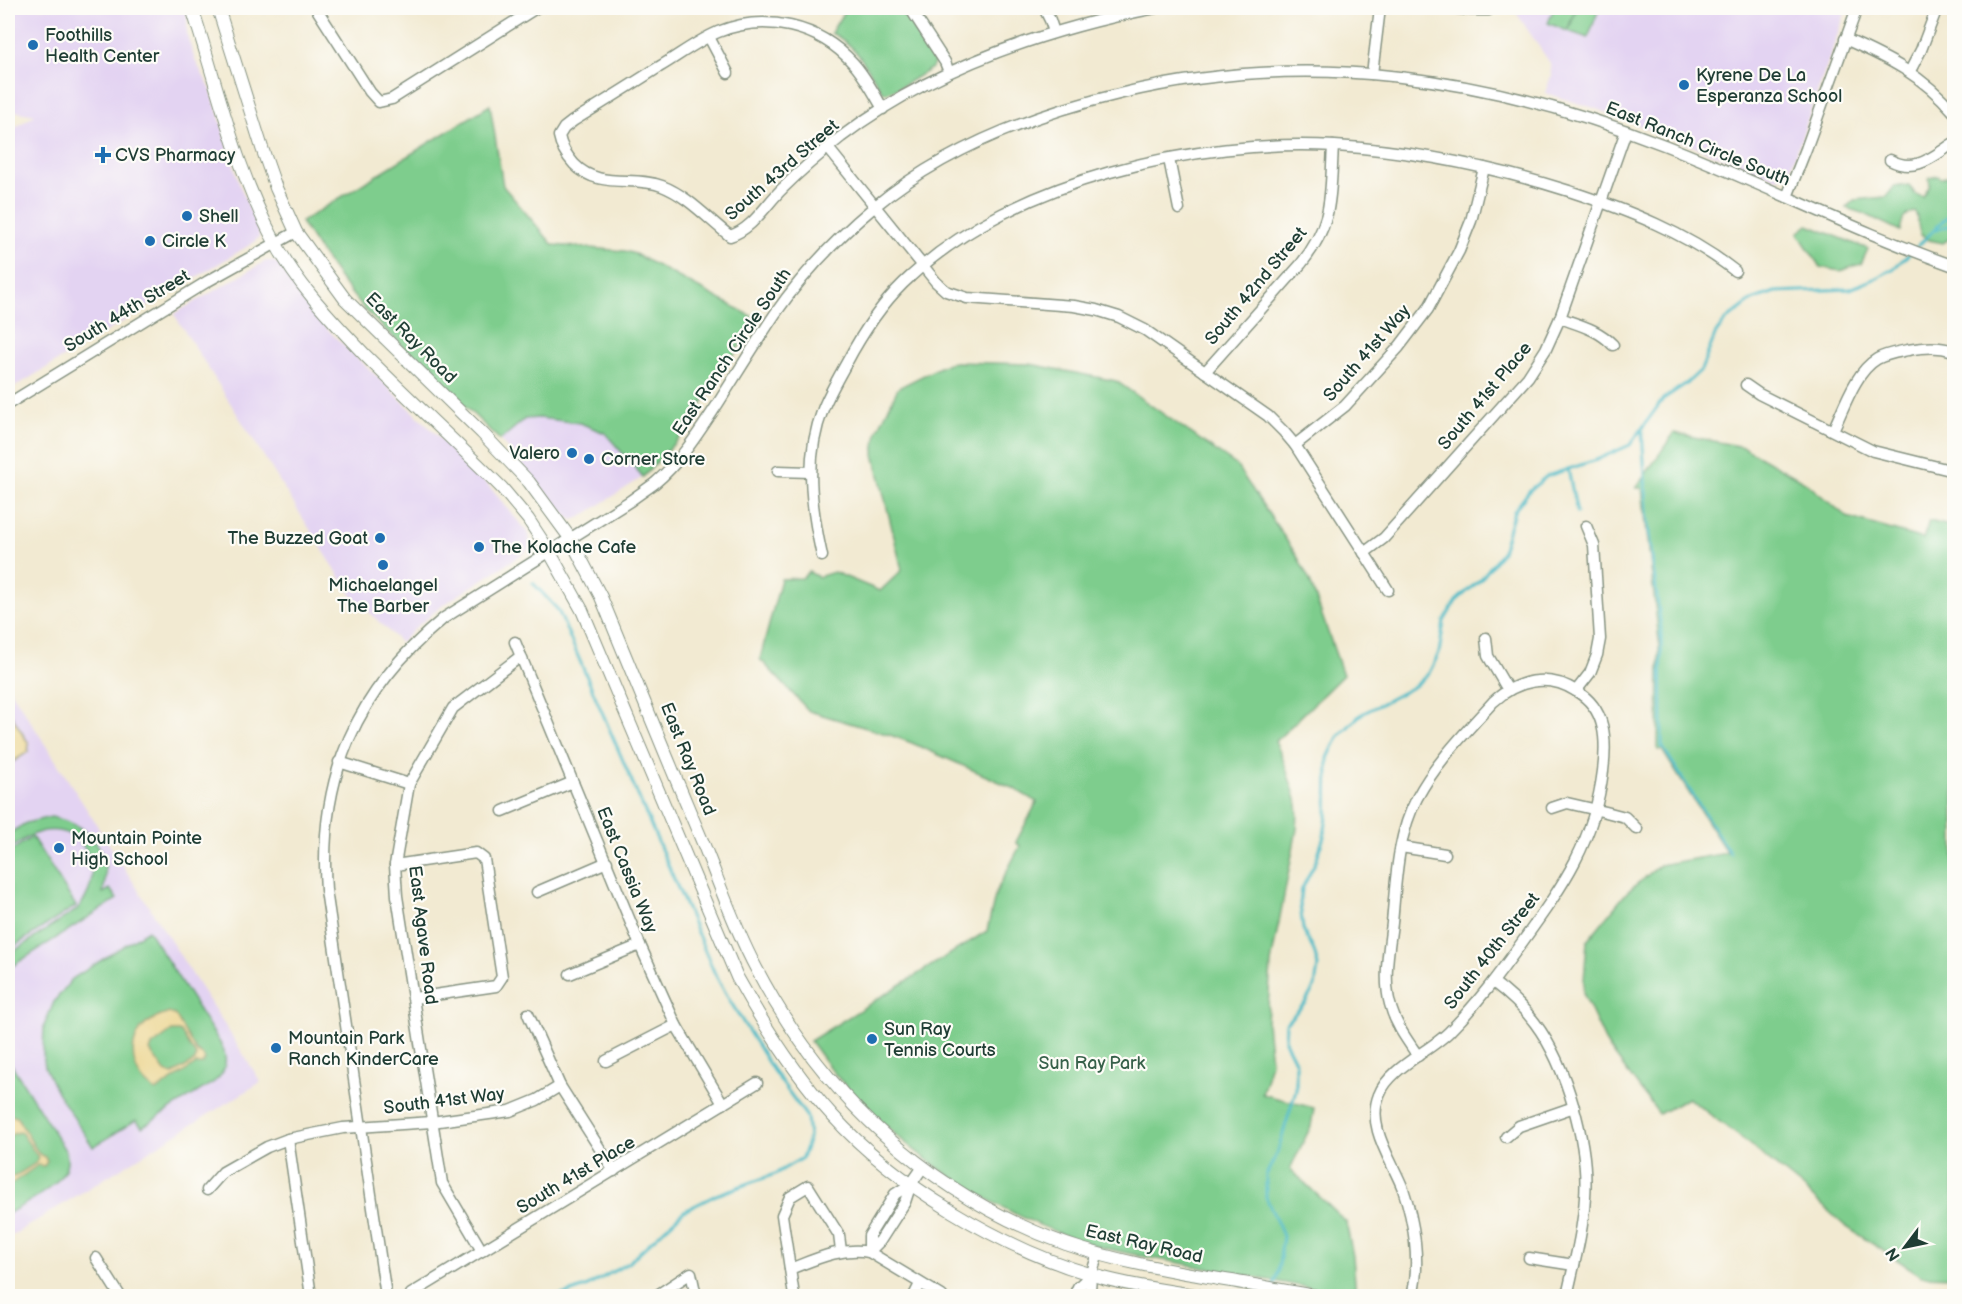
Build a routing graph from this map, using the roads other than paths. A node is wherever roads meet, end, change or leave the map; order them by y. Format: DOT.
graph roads {
  1 [pos="192,8"];
  2 [pos="218,8"];
  3 [pos="316,8"];
  4 [pos="537,8"];
  5 [pos="910,8"];
  6 [pos="1044,8"];
  7 [pos="1155,8"];
  8 [pos="1380,8"];
  9 [pos="1451,8"];
  10 [pos="1857,8"];
  11 [pos="1937,8"];
  12 [pos="1489,10"];
  13 [pos="1054,32"];
  14 [pos="709,37"];
  15 [pos="1845,39"];
  16 [pos="949,72"];
  17 [pos="1910,72"];
  18 [pos="728,73"];
  19 [pos="1372,74"];
  20 [pos="883,109"];
  21 [pos="1954,112"];
  22 [pos="1626,131"];
  23 [pos="1954,143"];
  24 [pos="1333,146"];
  25 [pos="828,148"];
  26 [pos="1169,159"];
  27 [pos="1890,160"];
  28 [pos="1484,168"];
  29 [pos="1787,197"];
  30 [pos="1601,202"];
  31 [pos="874,207"];
  32 [pos="1179,209"];
  33 [pos="296,232"];
  34 [pos="275,244"];
  35 [pos="923,266"];
  36 [pos="1954,266"];
  37 [pos="1735,271"];
  38 [pos="1560,318"];
  39 [pos="1613,345"];
  40 [pos="1954,351"];
  41 [pos="1205,372"];
  42 [pos="1746,385"];
  43 [pos="8,404"];
  44 [pos="1833,430"];
  45 [pos="1295,445"];
  46 [pos="778,471"];
  47 [pos="1954,471"];
  48 [pos="810,472"];
  49 [pos="1586,526"];
  50 [pos="560,544"];
  51 [pos="1364,553"];
  52 [pos="822,556"];
  53 [pos="1388,590"];
  54 [pos="1486,638"];
  55 [pos="515,642"];
  56 [pos="520,656"];
  57 [pos="1508,690"];
  58 [pos="1576,691"];
  59 [pos="668,761"];
  60 [pos="339,762"];
  61 [pos="650,769"];
  62 [pos="573,782"];
  63 [pos="409,784"];
  64 [pos="1552,808"];
  65 [pos="1596,810"];
  66 [pos="503,812"];
  67 [pos="1636,829"];
  68 [pos="1401,847"];
  69 [pos="1445,854"];
  70 [pos="607,862"];
  71 [pos="395,865"];
  72 [pos="537,892"];
  73 [pos="640,945"];
  74 [pos="570,974"];
  75 [pos="1492,982"];
  76 [pos="414,998"];
  77 [pos="528,1014"];
  78 [pos="676,1025"];
  79 [pos="1418,1056"];
  80 [pos="606,1061"];
  81 [pos="757,1083"];
  82 [pos="560,1086"];
  83 [pos="723,1104"];
  84 [pos="1574,1107"];
  85 [pos="432,1122"];
  86 [pos="362,1127"];
  87 [pos="1506,1137"];
  88 [pos="288,1139"];
  89 [pos="923,1167"];
  90 [pos="614,1171"];
  91 [pos="911,1184"];
  92 [pos="207,1190"];
  93 [pos="482,1251"];
  94 [pos="841,1251"];
  95 [pos="869,1252"];
  96 [pos="1098,1254"];
  97 [pos="96,1258"];
  98 [pos="1529,1258"];
  99 [pos="1574,1265"];
  100 [pos="790,1269"];
  101 [pos="1091,1275"];
  102 [pos="920,1284"];
  103 [pos="411,1294"];
  104 [pos="120,1296"];
  105 [pos="311,1296"];
  106 [pos="386,1296"];
  107 [pos="656,1296"];
  108 [pos="696,1296"];
  109 [pos="794,1296"];
  110 [pos="914,1296"];
  111 [pos="942,1296"];
  112 [pos="1074,1296"];
  113 [pos="1087,1296"];
  114 [pos="1200,1296"];
  115 [pos="1316,1296"];
  116 [pos="1412,1296"];
  117 [pos="1567,1296"];
  1 -- 34 [label="main road, East Ray Road"];
  2 -- 33 [label="main road, East Ray Road"];
  3 -- 4 [label="street"];
  5 -- 16 [label="street"];
  6 -- 13 [label="street"];
  7 -- 13 [label="street, South 43rd Street"];
  8 -- 19 [label="street"];
  9 -- 12 [label="street"];
  10 -- 15 [label="street"];
  11 -- 17 [label="street"];
  13 -- 16 [label="street, South 43rd Street"];
  14 -- 18 [label="street"];
  14 -- 20 [label="street"];
  14 -- 25 [label="street, South 43rd Street"];
  15 -- 17 [label="street"];
  15 -- 29 [label="street"];
  16 -- 20 [label="street, South 43rd Street"];
  17 -- 21 [label="street"];
  19 -- 22 [label="street, East Ranch Circle South"];
  19 -- 31 [label="street, East Ranch Circle South"];
  20 -- 25 [label="street, South 43rd Street"];
  22 -- 29 [label="street, East Ranch Circle South"];
  22 -- 30 [label="street, South 41st Place"];
  23 -- 27 [label="street"];
  24 -- 26 [label="street"];
  24 -- 28 [label="street"];
  24 -- 41 [label="street, South 42nd Street"];
  25 -- 31 [label="street"];
  26 -- 32 [label="street"];
  26 -- 35 [label="street"];
  28 -- 30 [label="street"];
  28 -- 45 [label="street, South 41st Way"];
  29 -- 36 [label="street, East Ranch Circle South"];
  30 -- 37 [label="street"];
  30 -- 38 [label="street, South 41st Place"];
  31 -- 35 [label="street"];
  31 -- 50 [label="street, East Ranch Circle South"];
  33 -- 34 [label="street, South 44th Street"];
  33 -- 50 [label="main road, East Ray Road"];
  34 -- 43 [label="street, South 44th Street"];
  34 -- 50 [label="main road, East Ray Road"];
  35 -- 41 [label="street"];
  35 -- 48 [label="street"];
  38 -- 39 [label="street"];
  38 -- 51 [label="street, South 41st Place"];
  40 -- 44 [label="street"];
  41 -- 45 [label="street"];
  42 -- 44 [label="street"];
  44 -- 47 [label="street"];
  45 -- 51 [label="street"];
  46 -- 48 [label="street"];
  48 -- 52 [label="street"];
  49 -- 58 [label="street"];
  50 -- 59 [label="main road, East Ray Road"];
  50 -- 60 [label="street, East Ranch Circle South"];
  50 -- 61 [label="main road, East Ray Road"];
  51 -- 53 [label="street"];
  54 -- 57 [label="street"];
  55 -- 56 [label="street, East Cassia Way"];
  56 -- 62 [label="street, East Cassia Way"];
  56 -- 63 [label="street, East Agave Road"];
  57 -- 58 [label="street"];
  57 -- 68 [label="street"];
  58 -- 65 [label="street, South 40th Street"];
  59 -- 61 [label="main road"];
  59 -- 89 [label="main road, East Ray Road"];
  60 -- 63 [label="street"];
  60 -- 86 [label="street, East Ranch Circle South"];
  61 -- 91 [label="main road, East Ray Road"];
  62 -- 66 [label="street"];
  62 -- 70 [label="street, East Cassia Way"];
  63 -- 71 [label="street, East Agave Road"];
  64 -- 65 [label="street"];
  65 -- 67 [label="street"];
  65 -- 75 [label="street, South 40th Street"];
  68 -- 69 [label="street"];
  68 -- 79 [label="street"];
  70 -- 72 [label="street"];
  70 -- 73 [label="street, East Cassia Way"];
  71 -- 76 [label="street, East Agave Road"];
  71 -- 76 [label="street"];
  73 -- 74 [label="street"];
  73 -- 78 [label="street, East Cassia Way"];
  75 -- 79 [label="street, South 40th Street"];
  75 -- 84 [label="street"];
  76 -- 85 [label="street, East Agave Road"];
  77 -- 82 [label="street"];
  78 -- 80 [label="street"];
  78 -- 83 [label="street, East Cassia Way"];
  79 -- 116 [label="street, South 40th Street"];
  81 -- 83 [label="street, South 41st Place"];
  82 -- 85 [label="street, South 41st Way"];
  82 -- 90 [label="street"];
  83 -- 90 [label="street, South 41st Place"];
  84 -- 87 [label="street"];
  84 -- 99 [label="street"];
  85 -- 86 [label="street, South 41st Way"];
  85 -- 93 [label="street, East Agave Road"];
  86 -- 88 [label="street, South 41st Way"];
  86 -- 106 [label="street, East Ranch Circle South"];
  88 -- 92 [label="street, South 41st Way"];
  88 -- 105 [label="street"];
  89 -- 91 [label="street"];
  89 -- 96 [label="main road, East Ray Road"];
  90 -- 93 [label="street, South 41st Place"];
  91 -- 95 [label="street"];
  91 -- 101 [label="main road, East Ray Road"];
  93 -- 103 [label="street, South 41st Place"];
  94 -- 95 [label="street"];
  94 -- 100 [label="street"];
  94 -- 100 [label="street"];
  95 -- 102 [label="street"];
  96 -- 101 [label="street"];
  96 -- 115 [label="main road, East Ray Road"];
  97 -- 104 [label="street"];
  98 -- 99 [label="street"];
  99 -- 117 [label="street"];
  100 -- 109 [label="street"];
  101 -- 112 [label="street"];
  101 -- 113 [label="street"];
  101 -- 114 [label="main road, East Ray Road"];
  102 -- 110 [label="street"];
  102 -- 111 [label="street"];
  107 -- 108 [label="street"];
}
